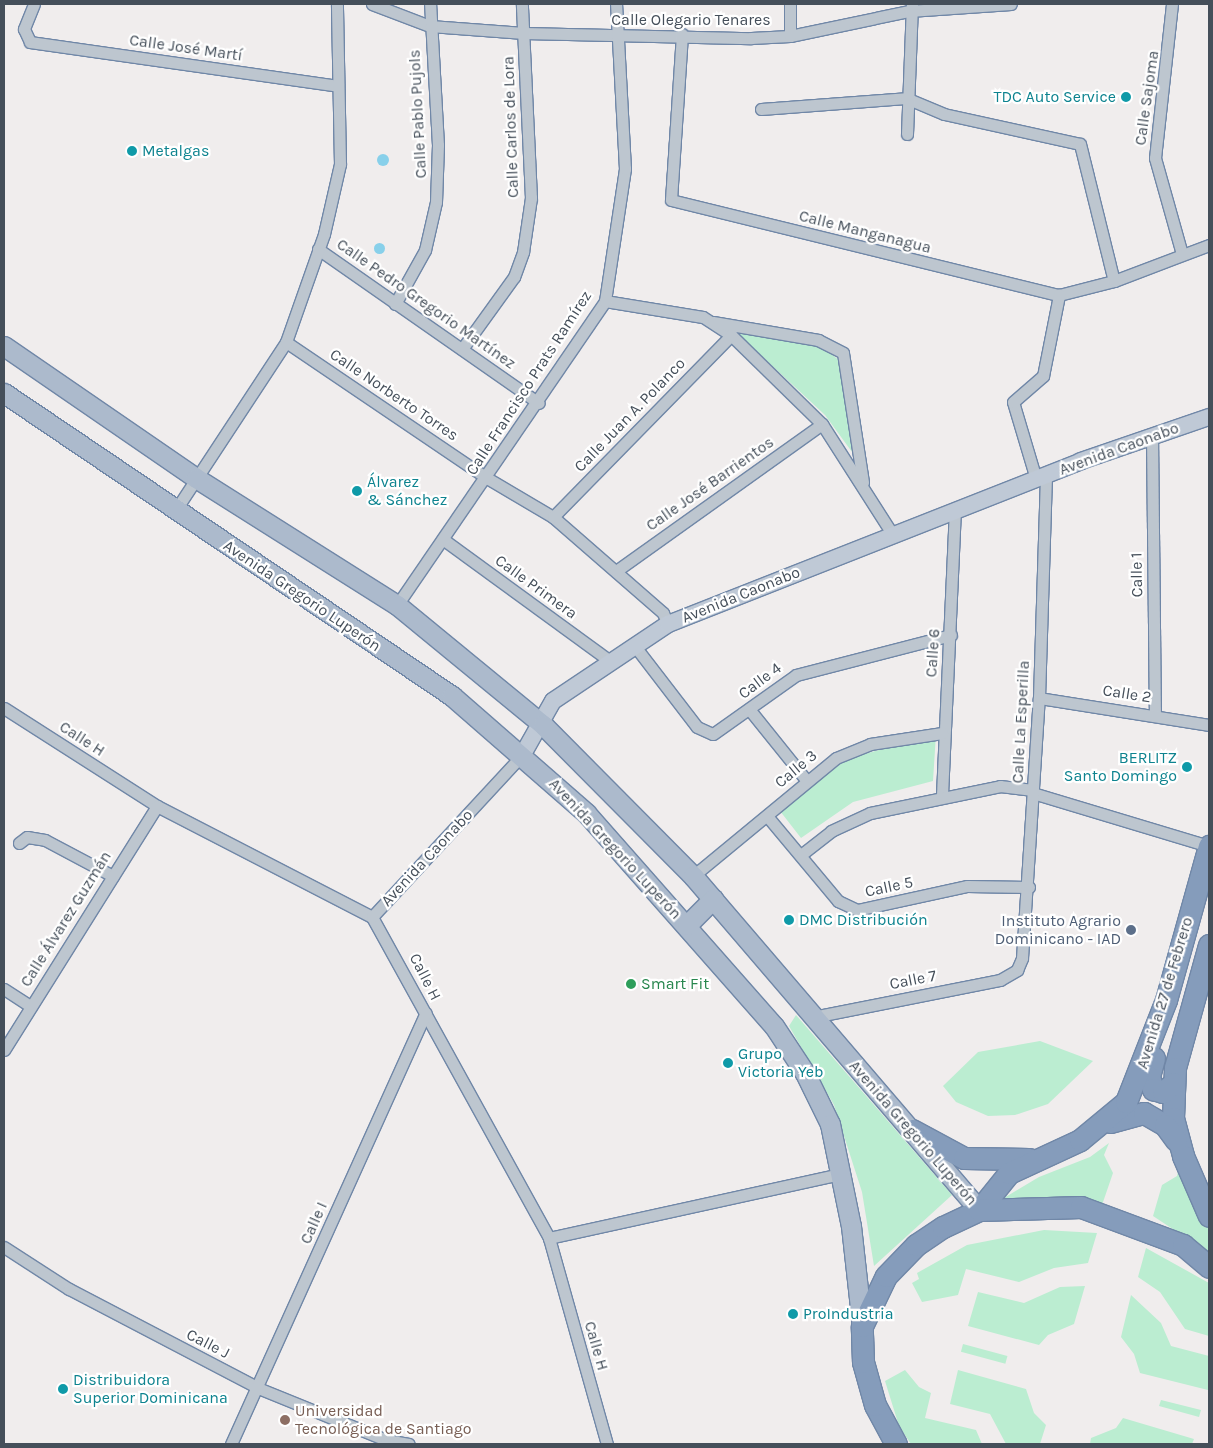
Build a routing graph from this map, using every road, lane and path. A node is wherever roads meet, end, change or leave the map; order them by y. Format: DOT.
graph roads {
  1 [pos="34,4"];
  2 [pos="337,4"];
  3 [pos="372,4"];
  4 [pos="430,4"];
  5 [pos="522,4"];
  6 [pos="616,4"];
  7 [pos="790,4"];
  8 [pos="1011,4"];
  9 [pos="1172,4"];
  10 [pos="910,7"];
  11 [pos="430,26"];
  12 [pos="524,33"];
  13 [pos="682,34"];
  14 [pos="617,36"];
  15 [pos="790,36"];
  16 [pos="338,86"];
  17 [pos="906,98"];
  18 [pos="761,109"];
  19 [pos="906,134"];
  20 [pos="1209,245"];
  21 [pos="318,249"];
  22 [pos="1182,254"];
  23 [pos="1114,281"];
  24 [pos="1059,295"];
  25 [pos="605,301"];
  26 [pos="395,304"];
  27 [pos="713,322"];
  28 [pos="731,335"];
  29 [pos="286,342"];
  30 [pos="4,346"];
  31 [pos="462,349"];
  32 [pos="4,393"];
  33 [pos="539,403"];
  34 [pos="1209,417"];
  35 [pos="822,424"];
  36 [pos="1152,435"];
  37 [pos="1041,477"];
  38 [pos="196,478"];
  39 [pos="487,478"];
  40 [pos="863,484"];
  41 [pos="175,511"];
  42 [pos="955,513"];
  43 [pos="553,517"];
  44 [pos="893,535"];
  45 [pos="444,540"];
  46 [pos="616,571"];
  47 [pos="398,605"];
  48 [pos="668,624"];
  49 [pos="951,635"];
  50 [pos="634,645"];
  51 [pos="610,661"];
  52 [pos="1039,698"];
  53 [pos="4,708"];
  54 [pos="750,709"];
  55 [pos="1155,715"];
  56 [pos="543,725"];
  57 [pos="1209,725"];
  58 [pos="942,733"];
  59 [pos="524,754"];
  60 [pos="806,780"];
  61 [pos="1033,791"];
  62 [pos="942,795"];
  63 [pos="157,806"];
  64 [pos="767,816"];
  65 [pos="19,843"];
  66 [pos="1209,846"];
  67 [pos="802,854"];
  68 [pos="113,876"];
  69 [pos="693,876"];
  70 [pos="1029,886"];
  71 [pos="713,899"];
  72 [pos="372,917"];
  73 [pos="687,925"];
  74 [pos="1209,945"];
  75 [pos="1017,970"];
  76 [pos="4,989"];
  77 [pos="30,1006"];
  78 [pos="426,1014"];
  79 [pos="813,1017"];
  80 [pos="1160,1019"];
  81 [pos="4,1050"];
  82 [pos="1174,1083"];
  83 [pos="1102,1125"];
  84 [pos="912,1130"];
  85 [pos="1181,1147"];
  86 [pos="1052,1156"];
  87 [pos="840,1174"];
  88 [pos="979,1210"];
  89 [pos="1209,1216"];
  90 [pos="549,1238"];
  91 [pos="4,1247"];
  92 [pos="1209,1267"];
  93 [pos="862,1326"];
  94 [pos="258,1388"];
  95 [pos="231,1444"];
  96 [pos="409,1444"];
  97 [pos="607,1444"];
  98 [pos="896,1444"];
  1 -- 16 [label="street, Calle José Martí"];
  2 -- 16 [label="street"];
  3 -- 11 [label="street, Calle Olegario Tenares"];
  4 -- 11 [label="street, Calle Pablo Pujols"];
  5 -- 12 [label="street, Calle Carlos de Lora"];
  6 -- 14 [label="street, Calle Francisco Prats Ramírez"];
  7 -- 15 [label="street"];
  8 -- 10 [label="street, Calle Olegario Tenares"];
  9 -- 22 [label="street, Calle Sajoma"];
  10 -- 15 [label="street, Calle Olegario Tenares"];
  10 -- 17 [label="street"];
  11 -- 12 [label="street, Calle Olegario Tenares"];
  11 -- 26 [label="street, Calle Pablo Pujols"];
  12 -- 14 [label="street, Calle Olegario Tenares"];
  12 -- 31 [label="street, Calle Carlos de Lora"];
  13 -- 14 [label="street, Calle Olegario Tenares"];
  13 -- 15 [label="street, Calle Olegario Tenares"];
  13 -- 24 [label="street, Calle Manganagua"];
  14 -- 25 [label="street, Calle Francisco Prats Ramírez"];
  16 -- 21 [label="street"];
  17 -- 18 [label="street"];
  17 -- 19 [label="street"];
  17 -- 23 [label="street"];
  20 -- 22 [label="street, Calle Manganagua"];
  21 -- 26 [label="street, Calle Pedro Gregorio Martínez"];
  21 -- 29 [label="street"];
  22 -- 23 [label="street, Calle Manganagua"];
  23 -- 24 [label="street, Calle Manganagua"];
  24 -- 37 [label="street, Calle La Esperilla"];
  25 -- 27 [label="street"];
  25 -- 33 [label="street, Calle Francisco Prats Ramírez"];
  26 -- 31 [label="street, Calle Pedro Gregorio Martínez"];
  27 -- 28 [label="street"];
  27 -- 40 [label="street"];
  28 -- 35 [label="street"];
  28 -- 43 [label="street, Calle Juan A. Polanco"];
  29 -- 38 [label="street"];
  29 -- 39 [label="street, Calle Norberto Torres"];
  30 -- 38 [label="main road, Avenida Gregorio Luperón"];
  31 -- 33 [label="street, Calle Pedro Gregorio Martínez"];
  32 -- 41 [label="main road, Avenida Gregorio Luperón"];
  33 -- 39 [label="street, Calle Francisco Prats Ramírez"];
  34 -- 36 [label="street, Avenida Caonabo"];
  35 -- 40 [label="street"];
  35 -- 46 [label="street, Calle José Barrientos"];
  36 -- 37 [label="street, Avenida Caonabo"];
  36 -- 55 [label="street, Calle 1"];
  37 -- 42 [label="street, Avenida Caonabo"];
  37 -- 52 [label="street, Calle La Esperilla"];
  38 -- 41 [label="street"];
  38 -- 47 [label="main road, Avenida Gregorio Luperón"];
  39 -- 43 [label="street, Calle Norberto Torres"];
  39 -- 45 [label="street, Calle Francisco Prats Ramírez"];
  40 -- 44 [label="street"];
  41 -- 59 [label="main road, Avenida Gregorio Luperón"];
  42 -- 44 [label="street, Avenida Caonabo"];
  42 -- 49 [label="street, Calle 6"];
  43 -- 46 [label="street, Calle Norberto Torres"];
  44 -- 48 [label="street, Avenida Caonabo"];
  45 -- 47 [label="street, Calle Francisco Prats Ramírez"];
  45 -- 51 [label="street, Calle Primera"];
  46 -- 48 [label="street, Calle Norberto Torres"];
  47 -- 56 [label="main road, Avenida Gregorio Luperón"];
  48 -- 50 [label="street, Avenida Caonabo"];
  49 -- 54 [label="street, Calle 4"];
  49 -- 58 [label="street, Calle 6"];
  50 -- 51 [label="street, Avenida Caonabo"];
  50 -- 54 [label="street, Calle 4"];
  51 -- 56 [label="street, Avenida Caonabo"];
  52 -- 55 [label="street, Calle 2"];
  52 -- 61 [label="street, Calle La Esperilla"];
  53 -- 63 [label="street, Calle H"];
  54 -- 60 [label="street"];
  55 -- 57 [label="street, Calle 2"];
  56 -- 59 [label="street, Avenida Caonabo"];
  56 -- 69 [label="main road, Avenida Gregorio Luperón"];
  58 -- 60 [label="street, Calle 3"];
  58 -- 62 [label="street, Calle 6"];
  59 -- 72 [label="street, Avenida Caonabo"];
  59 -- 73 [label="main road, Avenida Gregorio Luperón"];
  60 -- 64 [label="street, Calle 3"];
  61 -- 62 [label="street"];
  61 -- 66 [label="street"];
  61 -- 70 [label="street, Calle La Esperilla"];
  62 -- 67 [label="street"];
  63 -- 68 [label="street, Calle Álvarez Guzmán"];
  63 -- 72 [label="street, Calle H"];
  64 -- 67 [label="street, Calle 5"];
  64 -- 69 [label="street, Calle 3"];
  65 -- 68 [label="street"];
  66 -- 80 [label="highway, Avenida 27 de Febrero"];
  67 -- 70 [label="street, Calle 5"];
  68 -- 77 [label="street, Calle Álvarez Guzmán"];
  69 -- 71 [label="main road, Avenida Gregorio Luperón"];
  70 -- 75 [label="street, Calle La Esperilla"];
  71 -- 73 [label="main road"];
  71 -- 79 [label="main road, Avenida Gregorio Luperón"];
  72 -- 78 [label="street, Calle H"];
  73 -- 87 [label="main road, Avenida Gregorio Luperón"];
  74 -- 82 [label="highway, Avenida 27 de Febrero"];
  75 -- 79 [label="street, Calle 7"];
  76 -- 77 [label="street"];
  77 -- 81 [label="street, Calle Álvarez Guzmán"];
  78 -- 90 [label="street, Calle H"];
  78 -- 94 [label="street, Calle I"];
  79 -- 84 [label="main road, Avenida Gregorio Luperón"];
  80 -- 82 [label="highway"];
  80 -- 83 [label="highway, Avenida 27 de Febrero"];
  82 -- 85 [label="highway, Avenida 27 de Febrero"];
  83 -- 85 [label="highway"];
  83 -- 86 [label="highway, Avenida 27 de Febrero"];
  84 -- 86 [label="highway"];
  84 -- 88 [label="main road, Avenida Gregorio Luperón"];
  85 -- 89 [label="highway, Avenida 27 de Febrero"];
  86 -- 88 [label="highway, Avenida 27 de Febrero"];
  87 -- 90 [label="street"];
  87 -- 93 [label="main road, Avenida Gregorio Luperón"];
  88 -- 92 [label="highway"];
  88 -- 93 [label="highway"];
  90 -- 97 [label="street, Calle H"];
  91 -- 94 [label="street, Calle J"];
  93 -- 98 [label="highway"];
  94 -- 95 [label="street, Calle I"];
  94 -- 96 [label="street, Calle J"];
}
